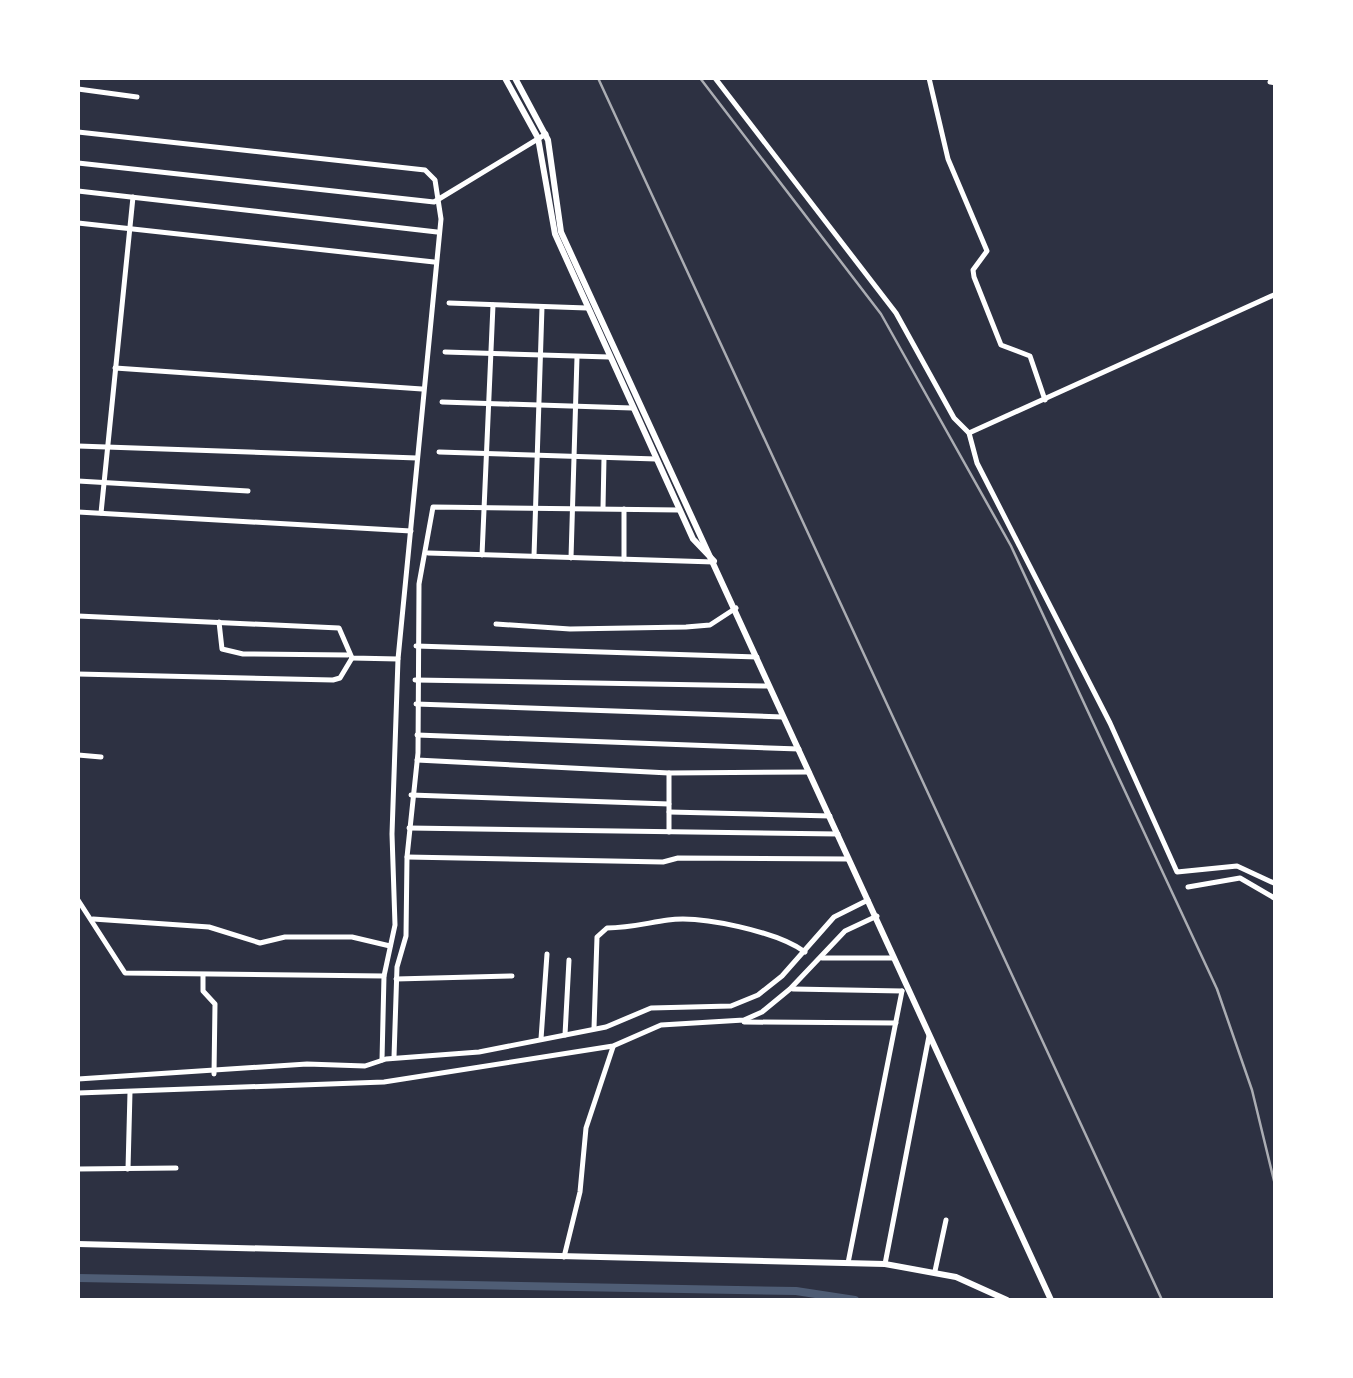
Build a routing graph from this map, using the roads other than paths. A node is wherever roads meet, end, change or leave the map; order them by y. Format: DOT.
graph roads {
  1 [pos="505,78"];
  2 [pos="515,78"];
  3 [pos="715,78"];
  4 [pos="930,78"];
  5 [pos="78,89"];
  6 [pos="137,96"];
  7 [pos="78,132"];
  8 [pos="542,136"];
  9 [pos="78,163"];
  10 [pos="78,191"];
  11 [pos="132,198"];
  12 [pos="441,201"];
  13 [pos="78,223"];
  14 [pos="128,228"];
  15 [pos="438,232"];
  16 [pos="434,262"];
  17 [pos="1276,294"];
  18 [pos="449,303"];
  19 [pos="493,305"];
  20 [pos="542,307"];
  21 [pos="588,308"];
  22 [pos="445,352"];
  23 [pos="491,354"];
  24 [pos="541,356"];
  25 [pos="576,357"];
  26 [pos="609,358"];
  27 [pos="115,368"];
  28 [pos="422,389"];
  29 [pos="1046,400"];
  30 [pos="442,402"];
  31 [pos="488,404"];
  32 [pos="539,405"];
  33 [pos="575,406"];
  34 [pos="632,408"];
  35 [pos="969,432"];
  36 [pos="78,446"];
  37 [pos="108,447"];
  38 [pos="439,452"];
  39 [pos="486,454"];
  40 [pos="537,456"];
  41 [pos="574,457"];
  42 [pos="417,458"];
  43 [pos="604,458"];
  44 [pos="656,459"];
  45 [pos="78,481"];
  46 [pos="104,483"];
  47 [pos="248,491"];
  48 [pos="484,506"];
  49 [pos="536,507"];
  50 [pos="572,508"];
  51 [pos="604,508"];
  52 [pos="624,508"];
  53 [pos="679,510"];
  54 [pos="78,512"];
  55 [pos="102,513"];
  56 [pos="411,531"];
  57 [pos="428,553"];
  58 [pos="482,554"];
  59 [pos="534,556"];
  60 [pos="571,558"];
  61 [pos="624,559"];
  62 [pos="715,562"];
  63 [pos="736,608"];
  64 [pos="78,616"];
  65 [pos="219,622"];
  66 [pos="496,624"];
  67 [pos="416,646"];
  68 [pos="350,656"];
  69 [pos="758,657"];
  70 [pos="398,659"];
  71 [pos="78,674"];
  72 [pos="415,680"];
  73 [pos="771,686"];
  74 [pos="416,704"];
  75 [pos="785,717"];
  76 [pos="418,735"];
  77 [pos="800,749"];
  78 [pos="78,756"];
  79 [pos="101,757"];
  80 [pos="417,760"];
  81 [pos="810,772"];
  82 [pos="669,773"];
  83 [pos="411,795"];
  84 [pos="669,808"];
  85 [pos="830,816"];
  86 [pos="408,828"];
  87 [pos="669,832"];
  88 [pos="838,834"];
  89 [pos="407,857"];
  90 [pos="849,859"];
  91 [pos="1276,884"];
  92 [pos="1188,888"];
  93 [pos="1276,899"];
  94 [pos="78,900"];
  95 [pos="868,900"];
  96 [pos="876,916"];
  97 [pos="92,919"];
  98 [pos="390,946"];
  99 [pos="805,952"];
  100 [pos="548,954"];
  101 [pos="822,958"];
  102 [pos="897,958"];
  103 [pos="569,960"];
  104 [pos="203,976"];
  105 [pos="384,976"];
  106 [pos="512,976"];
  107 [pos="396,979"];
  108 [pos="790,989"];
  109 [pos="902,991"];
  110 [pos="912,991"];
  111 [pos="731,1022"];
  112 [pos="896,1023"];
  113 [pos="594,1028"];
  114 [pos="930,1030"];
  115 [pos="565,1035"];
  116 [pos="541,1040"];
  117 [pos="613,1046"];
  118 [pos="394,1058"];
  119 [pos="382,1060"];
  120 [pos="214,1074"];
  121 [pos="78,1079"];
  122 [pos="130,1090"];
  123 [pos="78,1093"];
  124 [pos="176,1168"];
  125 [pos="78,1169"];
  126 [pos="128,1169"];
  127 [pos="946,1220"];
  128 [pos="78,1244"];
  129 [pos="564,1257"];
  130 [pos="848,1263"];
  131 [pos="885,1264"];
  132 [pos="935,1271"];
  133 [pos="1007,1300"];
  134 [pos="1050,1300"];
  1 -- 8 [label="main road"];
  2 -- 8 [label="main road"];
  3 -- 35 [label="street"];
  4 -- 29 [label="street"];
  5 -- 6 [label="street"];
  7 -- 12 [label="street"];
  8 -- 12 [label="street"];
  8 -- 21 [label="main road"];
  8 -- 62 [label="main road"];
  9 -- 12 [label="street"];
  10 -- 11 [label="street"];
  11 -- 14 [label="street"];
  11 -- 15 [label="street"];
  12 -- 15 [label="street"];
  13 -- 14 [label="street"];
  14 -- 16 [label="street"];
  14 -- 27 [label="street"];
  15 -- 16 [label="street"];
  16 -- 28 [label="street"];
  17 -- 29 [label="street"];
  18 -- 19 [label="street"];
  19 -- 20 [label="street"];
  19 -- 23 [label="street"];
  20 -- 21 [label="street"];
  20 -- 24 [label="street"];
  21 -- 26 [label="main road"];
  22 -- 23 [label="street"];
  23 -- 24 [label="street"];
  23 -- 31 [label="street"];
  24 -- 25 [label="street"];
  24 -- 32 [label="street"];
  25 -- 26 [label="street"];
  25 -- 33 [label="street"];
  26 -- 34 [label="main road"];
  27 -- 28 [label="street"];
  27 -- 37 [label="street"];
  28 -- 42 [label="street"];
  29 -- 35 [label="street"];
  30 -- 31 [label="street"];
  31 -- 32 [label="street"];
  31 -- 39 [label="street"];
  32 -- 33 [label="street"];
  32 -- 40 [label="street"];
  33 -- 34 [label="street"];
  33 -- 41 [label="street"];
  34 -- 44 [label="main road"];
  35 -- 91 [label="street"];
  36 -- 37 [label="street"];
  37 -- 42 [label="street"];
  37 -- 46 [label="street"];
  38 -- 39 [label="street"];
  39 -- 40 [label="street"];
  39 -- 48 [label="street"];
  40 -- 41 [label="street"];
  40 -- 49 [label="street"];
  41 -- 43 [label="street"];
  41 -- 50 [label="street"];
  42 -- 56 [label="street"];
  43 -- 44 [label="street"];
  43 -- 51 [label="street"];
  44 -- 53 [label="main road"];
  45 -- 46 [label="street"];
  46 -- 47 [label="street"];
  46 -- 55 [label="street"];
  48 -- 49 [label="street"];
  48 -- 57 [label="street"];
  48 -- 58 [label="street"];
  49 -- 50 [label="street"];
  49 -- 59 [label="street"];
  50 -- 51 [label="street"];
  50 -- 60 [label="street"];
  51 -- 52 [label="street"];
  52 -- 53 [label="street"];
  52 -- 61 [label="street"];
  53 -- 62 [label="main road"];
  54 -- 55 [label="street"];
  55 -- 56 [label="street"];
  56 -- 70 [label="street"];
  57 -- 58 [label="street"];
  57 -- 67 [label="street"];
  58 -- 59 [label="street"];
  59 -- 60 [label="street"];
  60 -- 61 [label="street"];
  61 -- 62 [label="street"];
  62 -- 63 [label="main road"];
  63 -- 66 [label="street"];
  63 -- 69 [label="main road"];
  64 -- 65 [label="street"];
  65 -- 68 [label="street"];
  65 -- 68 [label="street"];
  67 -- 69 [label="street"];
  67 -- 72 [label="street"];
  68 -- 70 [label="street"];
  68 -- 71 [label="street"];
  69 -- 73 [label="main road"];
  70 -- 98 [label="street"];
  72 -- 73 [label="street"];
  72 -- 74 [label="street"];
  73 -- 75 [label="main road"];
  74 -- 75 [label="street"];
  74 -- 76 [label="street"];
  75 -- 77 [label="main road"];
  76 -- 77 [label="street"];
  76 -- 80 [label="street"];
  77 -- 81 [label="main road"];
  78 -- 79 [label="street"];
  80 -- 82 [label="street"];
  80 -- 83 [label="street"];
  81 -- 82 [label="street"];
  81 -- 85 [label="main road"];
  82 -- 84 [label="street"];
  83 -- 84 [label="street"];
  83 -- 86 [label="street"];
  84 -- 85 [label="street"];
  84 -- 87 [label="street"];
  85 -- 88 [label="main road"];
  86 -- 87 [label="street"];
  86 -- 89 [label="street"];
  87 -- 88 [label="street"];
  88 -- 90 [label="main road"];
  89 -- 90 [label="street"];
  89 -- 107 [label="street"];
  90 -- 95 [label="main road"];
  92 -- 93 [label="street"];
  94 -- 97 [label="street"];
  95 -- 96 [label="main road"];
  95 -- 99 [label="street"];
  96 -- 101 [label="street"];
  96 -- 102 [label="main road"];
  97 -- 98 [label="street"];
  97 -- 104 [label="street"];
  98 -- 105 [label="street"];
  99 -- 113 [label="street"];
  99 -- 113 [label="street"];
  100 -- 116 [label="street"];
  101 -- 102 [label="street"];
  101 -- 108 [label="street"];
  102 -- 110 [label="main road"];
  103 -- 115 [label="street"];
  104 -- 105 [label="street"];
  104 -- 120 [label="street"];
  105 -- 119 [label="street"];
  106 -- 107 [label="street"];
  107 -- 118 [label="street"];
  108 -- 109 [label="street"];
  108 -- 111 [label="street"];
  109 -- 110 [label="street"];
  109 -- 112 [label="street"];
  110 -- 114 [label="main road"];
  111 -- 112 [label="street"];
  111 -- 117 [label="street"];
  112 -- 130 [label="street"];
  113 -- 115 [label="street"];
  114 -- 131 [label="street"];
  114 -- 134 [label="main road"];
  115 -- 116 [label="street"];
  116 -- 118 [label="street"];
  117 -- 122 [label="street"];
  117 -- 129 [label="street"];
  118 -- 119 [label="street"];
  119 -- 120 [label="street"];
  120 -- 121 [label="street"];
  122 -- 123 [label="street"];
  122 -- 126 [label="street"];
  124 -- 126 [label="street"];
  125 -- 126 [label="street"];
  127 -- 132 [label="street"];
  128 -- 129 [label="main road"];
  129 -- 130 [label="main road"];
  130 -- 131 [label="main road"];
  131 -- 132 [label="main road"];
  132 -- 133 [label="main road"];
}
